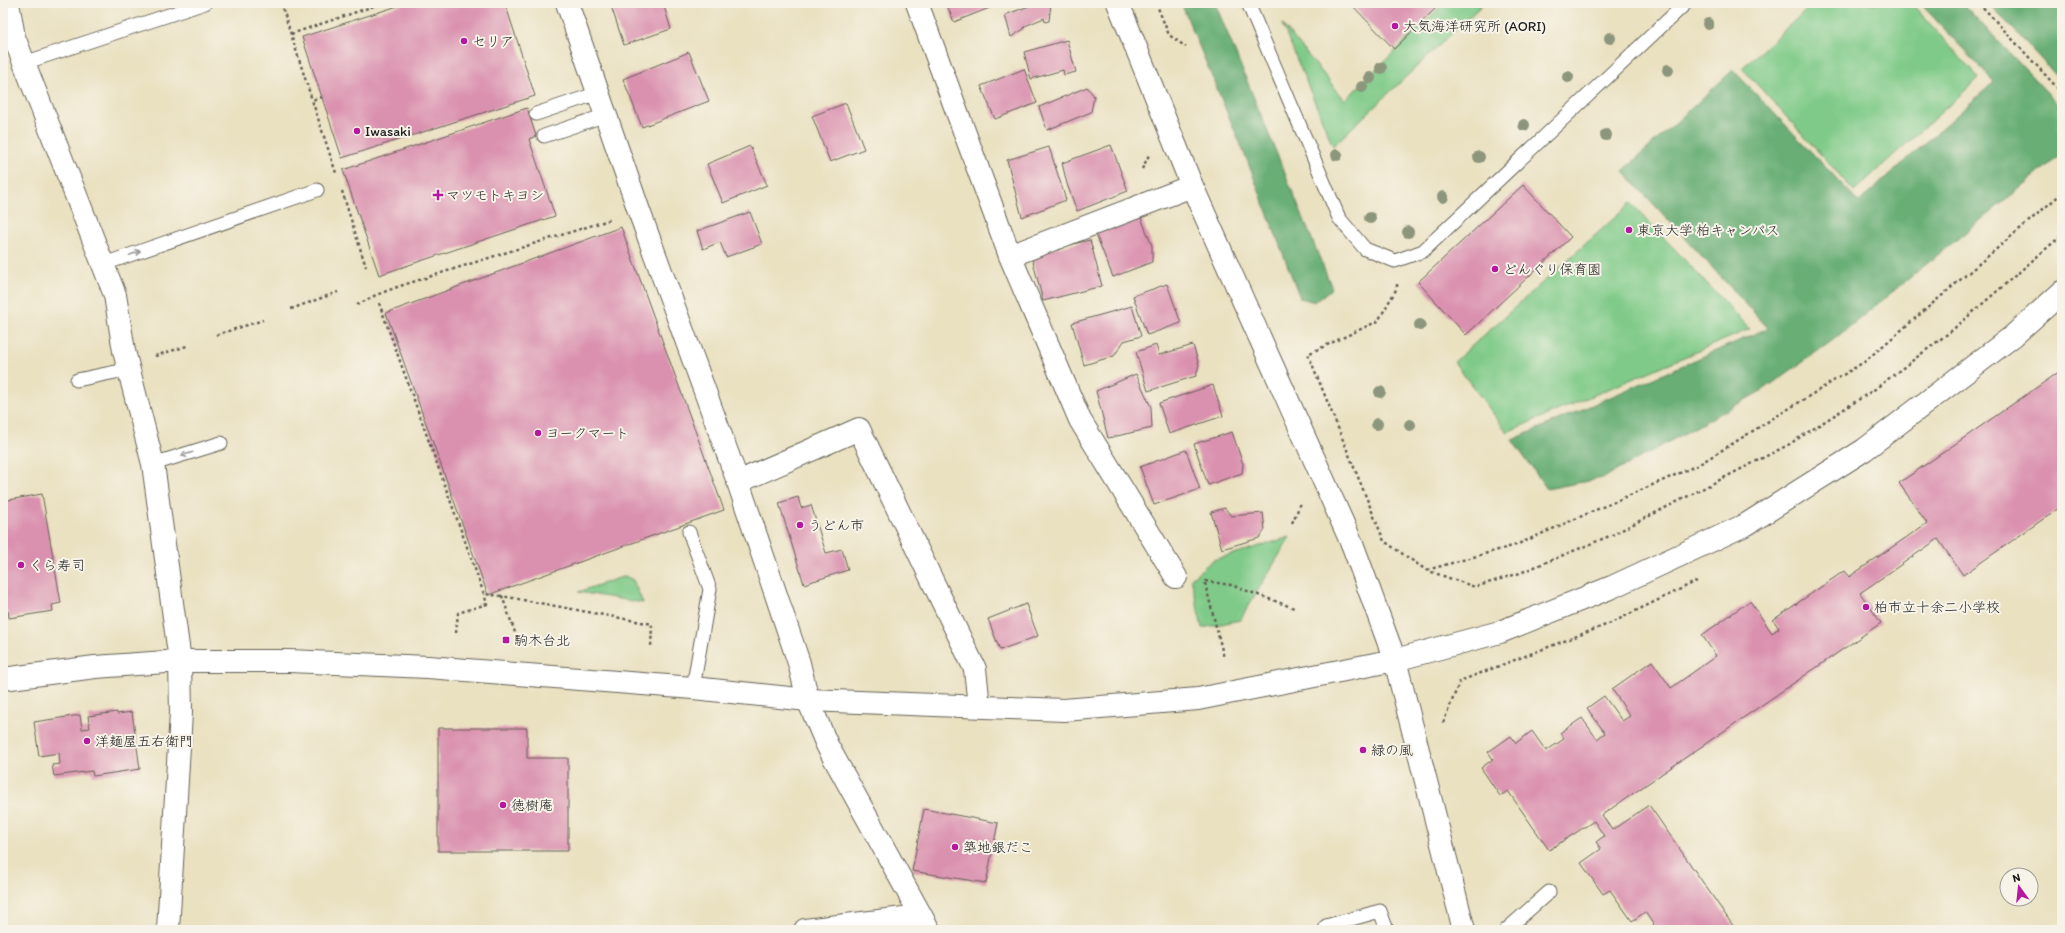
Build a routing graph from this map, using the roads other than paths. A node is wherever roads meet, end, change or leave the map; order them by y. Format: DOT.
graph roads {
  1 [pos="8,3"];
  2 [pos="205,3"];
  3 [pos="567,3"];
  4 [pos="917,3"];
  5 [pos="1118,3"];
  6 [pos="1248,3"];
  7 [pos="1686,3"];
  8 [pos="24,63"];
  9 [pos="598,93"];
  10 [pos="536,114"];
  11 [pos="606,115"];
  12 [pos="544,136"];
  13 [pos="1192,186"];
  14 [pos="317,190"];
  15 [pos="1010,256"];
  16 [pos="104,264"];
  17 [pos="2062,292"];
  18 [pos="130,369"];
  19 [pos="77,380"];
  20 [pos="221,443"];
  21 [pos="153,464"];
  22 [pos="738,482"];
  23 [pos="689,532"];
  24 [pos="1176,577"];
  25 [pos="1395,660"];
  26 [pos="180,661"];
  27 [pos="3,679"];
  28 [pos="693,688"];
  29 [pos="808,700"];
  30 [pos="979,706"];
  31 [pos="1549,892"];
  32 [pos="924,923"];
  33 [pos="1326,926"];
  34 [pos="168,930"];
  35 [pos="805,930"];
  36 [pos="1387,930"];
  37 [pos="1464,930"];
  38 [pos="1506,930"];
  1 -- 8 [label="street"];
  2 -- 8 [label="lane"];
  3 -- 9 [label="street"];
  4 -- 15 [label="street"];
  5 -- 13 [label="street"];
  6 -- 7 [label="lane"];
  8 -- 16 [label="street"];
  9 -- 10 [label="lane"];
  9 -- 11 [label="street"];
  11 -- 12 [label="lane"];
  11 -- 22 [label="street"];
  13 -- 15 [label="street"];
  13 -- 25 [label="street"];
  16 -- 14 [label="lane, one-way"];
  15 -- 24 [label="street"];
  16 -- 18 [label="street"];
  17 -- 25 [label="street"];
  18 -- 19 [label="lane"];
  18 -- 21 [label="street"];
  20 -- 21 [label="lane, one-way"];
  21 -- 26 [label="street"];
  22 -- 29 [label="street"];
  22 -- 30 [label="street"];
  23 -- 28 [label="lane"];
  25 -- 30 [label="street"];
  25 -- 37 [label="street"];
  26 -- 27 [label="street"];
  26 -- 28 [label="street"];
  26 -- 34 [label="street"];
  28 -- 29 [label="street"];
  29 -- 30 [label="street"];
  29 -- 32 [label="street"];
  31 -- 38 [label="lane"];
  32 -- 35 [label="street"];
  33 -- 36 [label="lane"];
}
